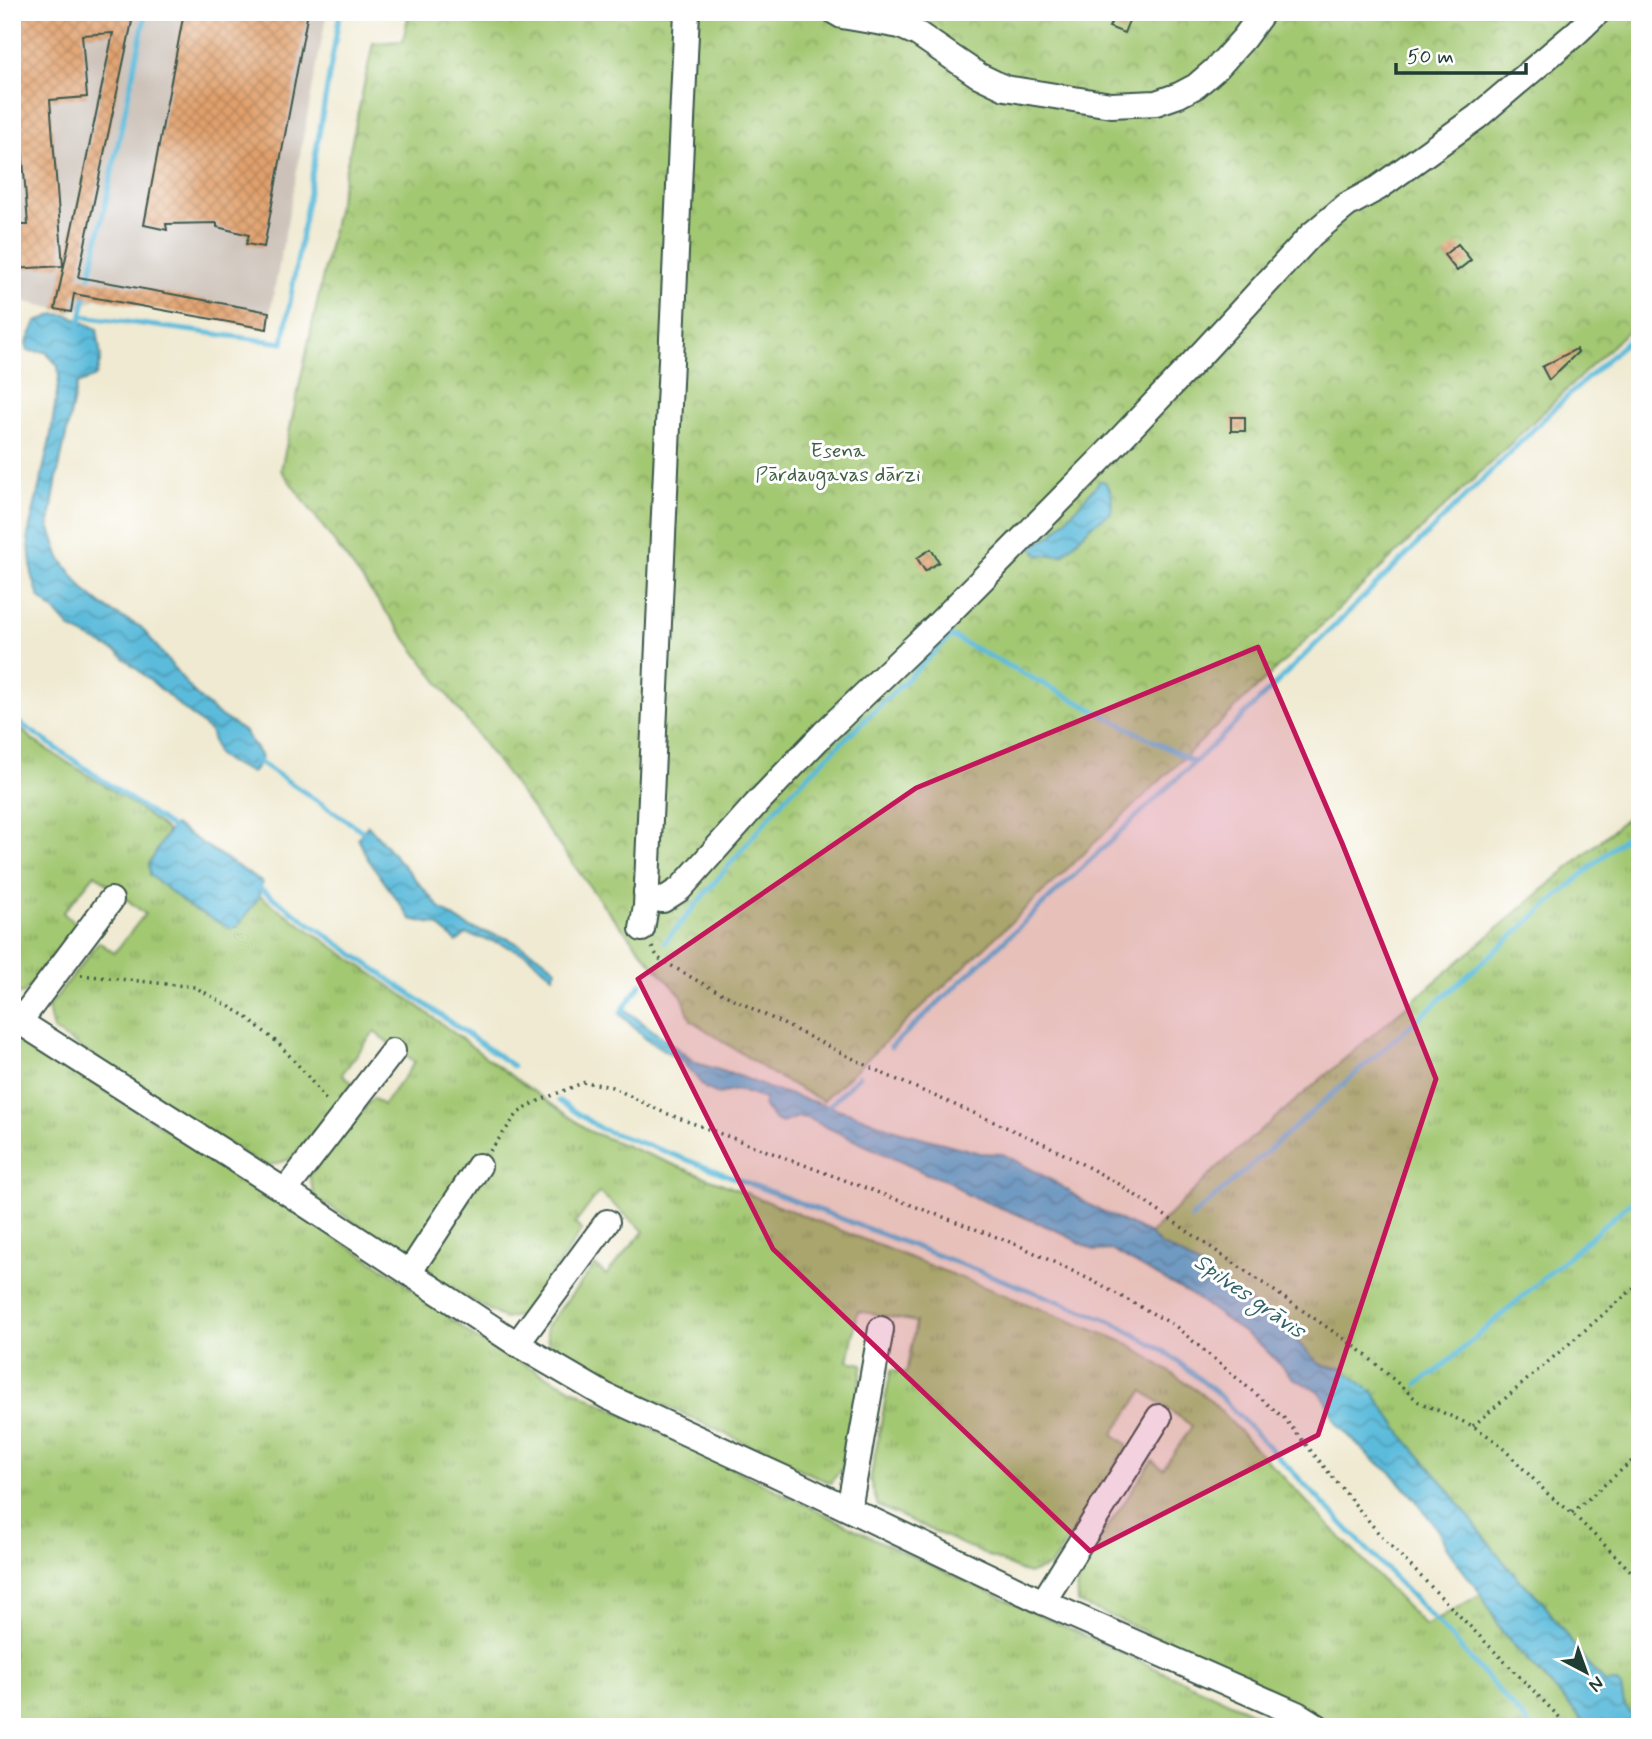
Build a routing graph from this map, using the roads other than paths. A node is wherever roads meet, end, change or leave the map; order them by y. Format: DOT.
graph roads {
  1 [pos="687,12"];
  2 [pos="835,12"];
  3 [pos="1264,12"];
  4 [pos="1598,12"];
  5 [pos="646,892"];
  6 [pos="111,900"];
  7 [pos="642,929"];
  8 [pos="16,1019"];
  9 [pos="393,1051"];
  10 [pos="479,1166"];
  11 [pos="285,1191"];
  12 [pos="607,1222"];
  13 [pos="409,1273"];
  14 [pos="881,1329"];
  15 [pos="517,1344"];
  16 [pos="1159,1417"];
  17 [pos="849,1509"];
  18 [pos="1043,1602"];
  19 [pos="1318,1727"];
  1 -- 5 [label="street"];
  2 -- 3 [label="street"];
  4 -- 5 [label="street"];
  5 -- 7 [label="street"];
  6 -- 8 [label="street"];
  8 -- 11 [label="street"];
  9 -- 11 [label="street"];
  10 -- 13 [label="street"];
  11 -- 13 [label="street"];
  12 -- 15 [label="street"];
  13 -- 15 [label="street"];
  14 -- 17 [label="street"];
  15 -- 17 [label="street"];
  16 -- 18 [label="street"];
  17 -- 18 [label="street"];
  18 -- 19 [label="street"];
}
